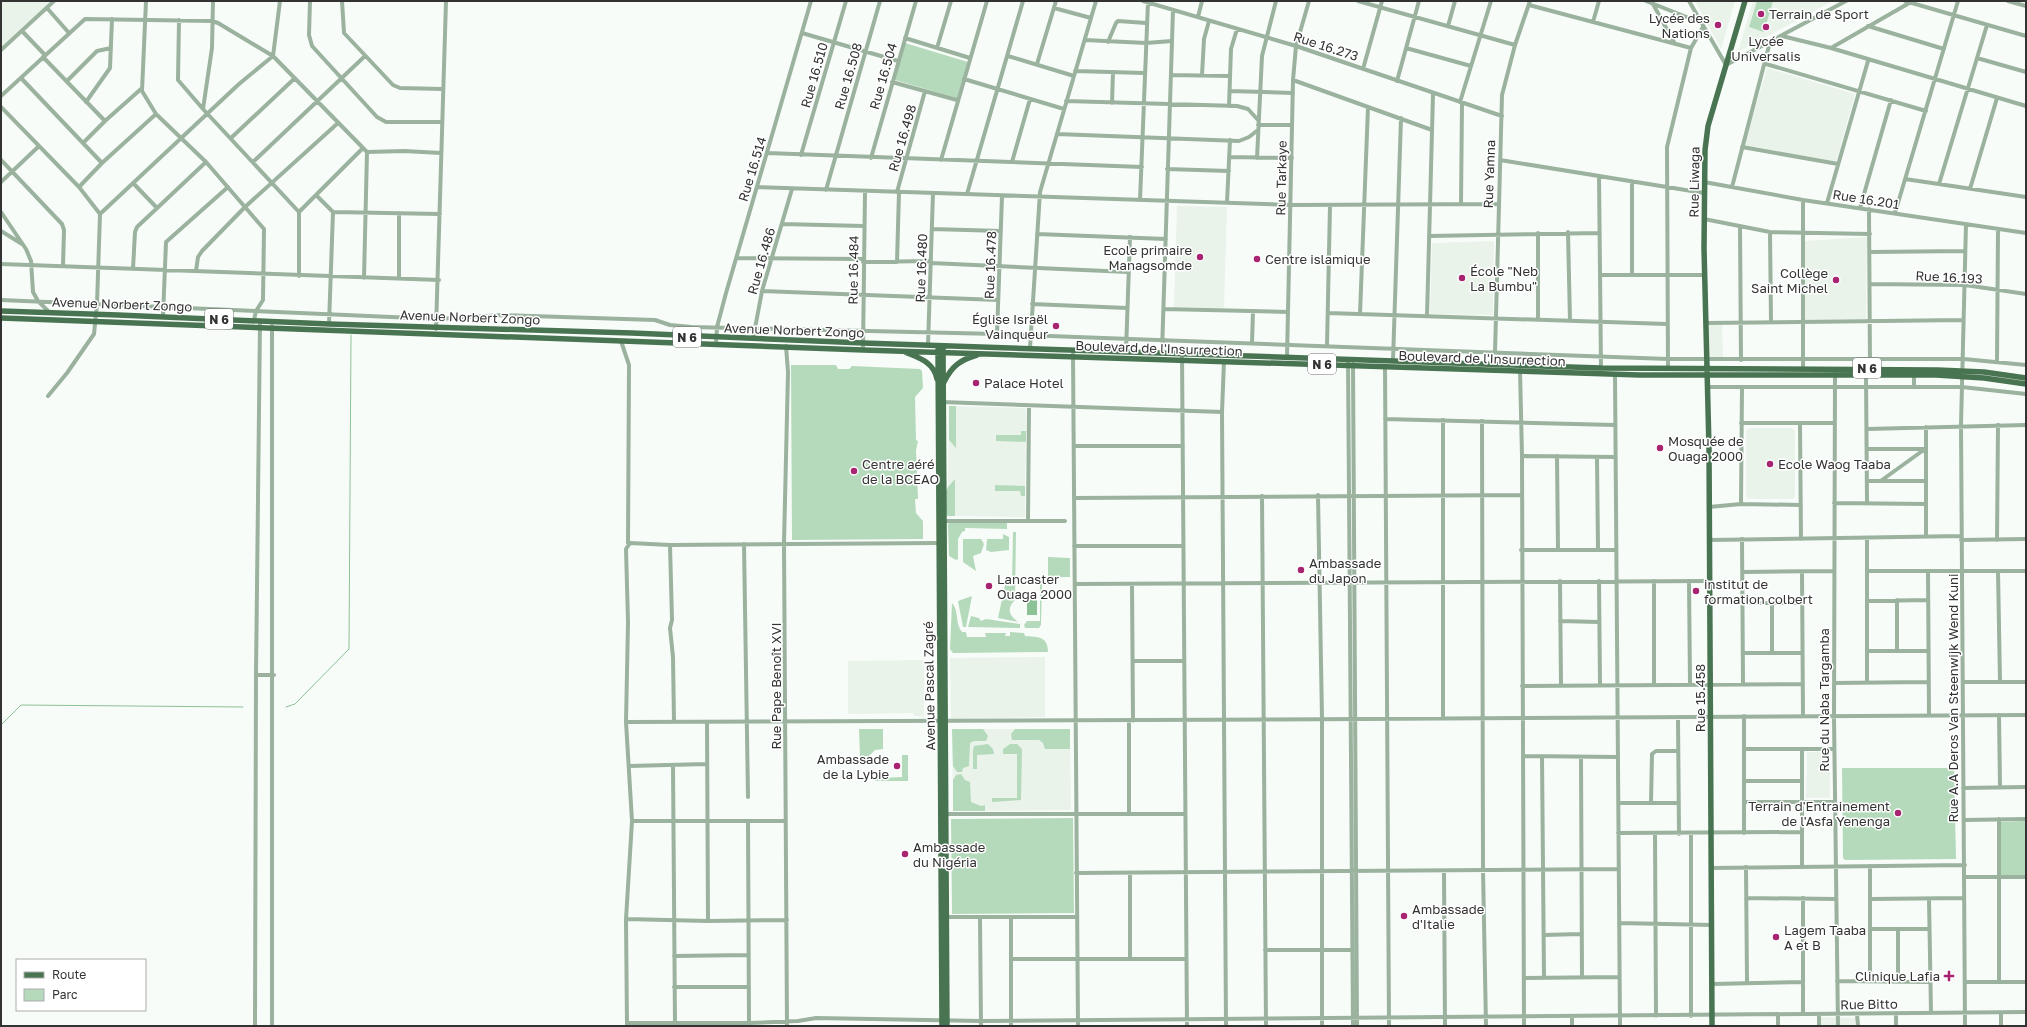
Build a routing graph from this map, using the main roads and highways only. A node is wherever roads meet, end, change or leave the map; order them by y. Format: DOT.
graph roads {
  1 [pos="1745,1"];
  2 [pos="1,312"];
  3 [pos="1,318"];
  4 [pos="436,331"];
  5 [pos="716,341"];
  6 [pos="941,345"];
  7 [pos="902,350"];
  8 [pos="940,352"];
  9 [pos="1073,353"];
  10 [pos="984,354"];
  11 [pos="1182,356"];
  12 [pos="1707,373"];
  13 [pos="1963,374"];
  14 [pos="2026,378"];
  15 [pos="2026,384"];
  16 [pos="941,386"];
  17 [pos="942,521"];
  18 [pos="943,721"];
  19 [pos="945,1023"];
  20 [pos="1712,1026"];
  1 -- 12 [label="main road, Rue Liwaga"];
  2 -- 4 [label="main road, Avenue Norbert Zongo / N 6"];
  3 -- 4 [label="main road, Avenue Norbert Zongo / N 6"];
  4 -- 5 [label="main road, Avenue Norbert Zongo / N 6"];
  4 -- 5 [label="main road, Avenue Norbert Zongo / N 6"];
  5 -- 6 [label="main road, Avenue Norbert Zongo / N 6"];
  5 -- 7 [label="main road, Avenue Norbert Zongo / N 6"];
  6 -- 8 [label="main road, Avenue Pascal Zagré"];
  6 -- 9 [label="main road, Boulevard de l'Insurrection / N 6"];
  7 -- 8 [label="main road, Avenue Norbert Zongo / N 6"];
  7 -- 16 [label="main road"];
  8 -- 10 [label="main road, Boulevard de l'Insurrection / N 6"];
  8 -- 16 [label="main road, Avenue Pascal Zagré"];
  9 -- 10 [label="main road, Boulevard de l'Insurrection / N 6"];
  9 -- 11 [label="main road, Boulevard de l'Insurrection / N 6"];
  9 -- 11 [label="main road, Boulevard de l'Insurrection / N 6"];
  10 -- 16 [label="main road"];
  11 -- 12 [label="main road, Boulevard de l'Insurrection / N 6"];
  11 -- 12 [label="main road, Boulevard de l'Insurrection / N 6"];
  12 -- 13 [label="main road, Boulevard de l'Insurrection / N 6"];
  12 -- 13 [label="main road, Boulevard de l'Insurrection / N 6"];
  12 -- 20 [label="main road, Rue 15.458"];
  13 -- 14 [label="main road, Boulevard de l'Insurrection / N 6"];
  13 -- 15 [label="main road, Boulevard de l'Insurrection / N 6"];
  16 -- 17 [label="main road, Avenue Pascal Zagré"];
  17 -- 18 [label="main road, Avenue Pascal Zagré"];
  17 -- 18 [label="main road, Avenue Pascal Zagré"];
  18 -- 19 [label="main road, Avenue Pascal Zagré"];
}
